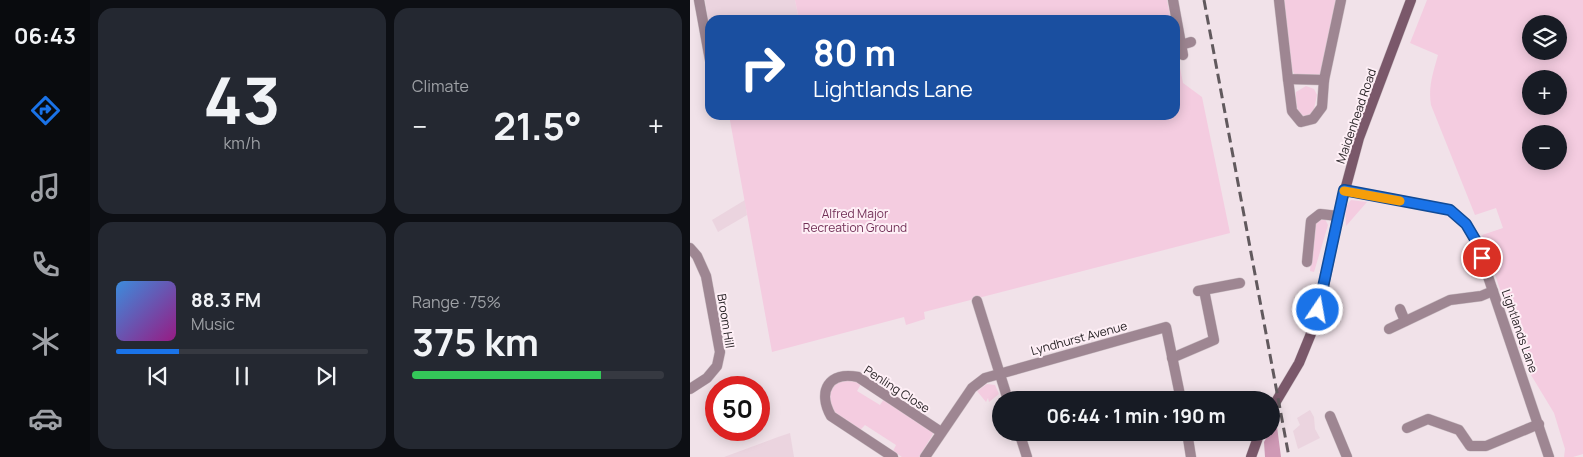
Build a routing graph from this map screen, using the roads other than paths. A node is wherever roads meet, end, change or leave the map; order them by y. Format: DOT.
graph roads {
  1 [pos="699,0"];
  2 [pos="1173,0"];
  3 [pos="1279,0"];
  4 [pos="1341,0"];
  5 [pos="1411,0"];
  6 [pos="1177,15"];
  7 [pos="1180,27"];
  8 [pos="705,33"];
  9 [pos="1185,47"];
  10 [pos="1288,79"];
  11 [pos="1324,80"];
  12 [pos="1344,190"];
  13 [pos="1338,216"];
  14 [pos="690,248"];
  15 [pos="1307,262"];
  16 [pos="1240,283"];
  17 [pos="1494,291"];
  18 [pos="977,301"];
  19 [pos="1400,309"];
  20 [pos="1405,321"];
  21 [pos="1388,329"];
  22 [pos="1172,358"];
  23 [pos="999,373"];
  24 [pos="690,389"];
  25 [pos="1005,391"];
  26 [pos="1179,391"];
  27 [pos="1280,395"];
  28 [pos="1330,416"];
  29 [pos="1539,424"];
  30 [pos="1407,428"];
  31 [pos="941,432"];
  32 [pos="1022,441"];
  33 [pos="1188,441"];
  34 [pos="1257,441"];
  35 [pos="893,457"];
  36 [pos="925,457"];
  37 [pos="1027,457"];
  38 [pos="1191,457"];
  39 [pos="1251,457"];
  40 [pos="1347,457"];
  41 [pos="1549,457"];
  1 -- 8 [label="street"];
  2 -- 6 [label="street"];
  3 -- 10 [label="street"];
  4 -- 11 [label="street"];
  5 -- 12 [label="main road, Maidenhead Road"];
  7 -- 9 [label="street"];
  10 -- 11 [label="street"];
  10 -- 11 [label="street"];
  12 -- 13 [label="main road, Maidenhead Road"];
  12 -- 17 [label="street, Lightlands Lane"];
  13 -- 15 [label="street"];
  13 -- 27 [label="main road, Maidenhead Road"];
  14 -- 24 [label="street, Broom Hill"];
  16 -- 22 [label="street"];
  17 -- 20 [label="street"];
  17 -- 29 [label="street, Lightlands Lane"];
  18 -- 23 [label="street"];
  19 -- 20 [label="street"];
  20 -- 21 [label="street"];
  22 -- 23 [label="street, Lyndhurst Avenue"];
  22 -- 26 [label="street"];
  23 -- 25 [label="street"];
  23 -- 31 [label="street, Lyndhurst Avenue"];
  28 -- 40 [label="street"];
  29 -- 30 [label="street"];
  29 -- 41 [label="street, Lightlands Lane"];
  31 -- 35 [label="street, Penling Close"];
  31 -- 36 [label="street, Lyndhurst Avenue"];
  32 -- 37 [label="street"];
  33 -- 38 [label="street"];
  34 -- 39 [label="main road"];
}
